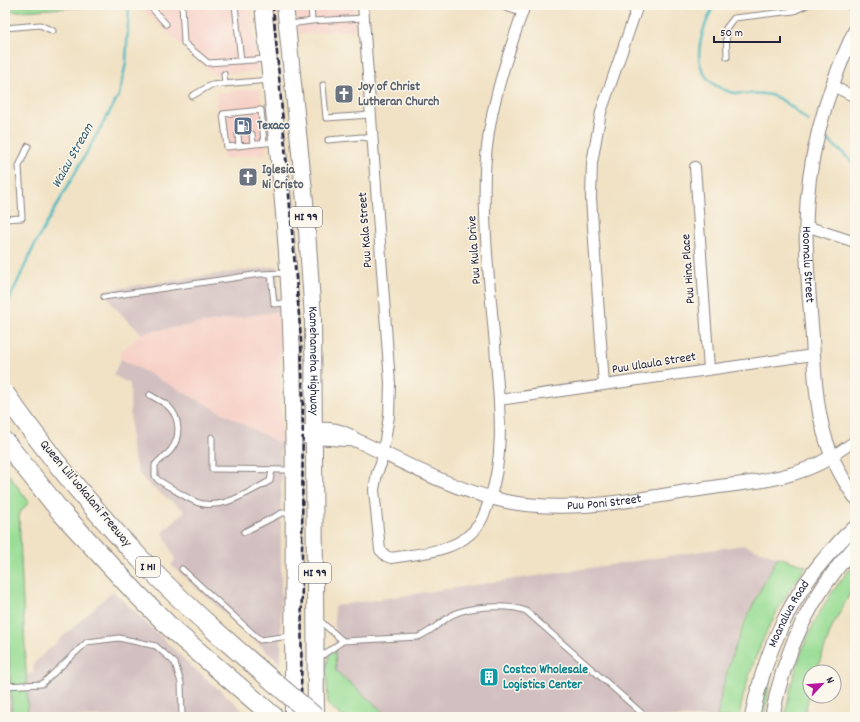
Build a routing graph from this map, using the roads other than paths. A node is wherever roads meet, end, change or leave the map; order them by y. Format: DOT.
graph roads {
  1 [pos="149,5"];
  2 [pos="182,5"];
  3 [pos="235,5"];
  4 [pos="263,5"];
  5 [pos="286,5"];
  6 [pos="363,5"];
  7 [pos="505,5"];
  8 [pos="638,5"];
  9 [pos="807,5"];
  10 [pos="844,5"];
  11 [pos="311,6"];
  12 [pos="321,6"];
  13 [pos="798,7"];
  14 [pos="524,8"];
  15 [pos="855,8"];
  16 [pos="364,18"];
  17 [pos="312,21"];
  18 [pos="166,24"];
  19 [pos="5,28"];
  20 [pos="288,28"];
  21 [pos="855,30"];
  22 [pos="53,31"];
  23 [pos="727,57"];
  24 [pos="241,60"];
  25 [pos="269,60"];
  26 [pos="224,74"];
  27 [pos="271,80"];
  28 [pos="225,84"];
  29 [pos="323,85"];
  30 [pos="831,85"];
  31 [pos="192,96"];
  32 [pos="855,97"];
  33 [pos="267,109"];
  34 [pos="371,114"];
  35 [pos="252,134"];
  36 [pos="238,135"];
  37 [pos="373,139"];
  38 [pos="328,140"];
  39 [pos="270,142"];
  40 [pos="253,144"];
  41 [pos="28,146"];
  42 [pos="239,146"];
  43 [pos="695,167"];
  44 [pos="5,219"];
  45 [pos="806,226"];
  46 [pos="855,242"];
  47 [pos="288,273"];
  48 [pos="270,274"];
  49 [pos="104,297"];
  50 [pos="290,303"];
  51 [pos="813,354"];
  52 [pos="709,369"];
  53 [pos="604,385"];
  54 [pos="5,394"];
  55 [pos="150,395"];
  56 [pos="499,400"];
  57 [pos="293,434"];
  58 [pos="315,434"];
  59 [pos="212,437"];
  60 [pos="855,441"];
  61 [pos="5,442"];
  62 [pos="382,453"];
  63 [pos="831,457"];
  64 [pos="272,470"];
  65 [pos="293,470"];
  66 [pos="490,498"];
  67 [pos="855,498"];
  68 [pos="293,513"];
  69 [pos="855,528"];
  70 [pos="244,532"];
  71 [pos="855,547"];
  72 [pos="182,569"];
  73 [pos="316,616"];
  74 [pos="293,636"];
  75 [pos="343,641"];
  76 [pos="316,660"];
  77 [pos="5,686"];
  78 [pos="251,698"];
  79 [pos="182,717"];
  80 [pos="270,717"];
  81 [pos="274,717"];
  82 [pos="293,717"];
  83 [pos="315,717"];
  84 [pos="646,717"];
  85 [pos="752,717"];
  86 [pos="772,717"];
  1 -- 18 [label="lane"];
  2 -- 24 [label="lane"];
  3 -- 24 [label="lane"];
  4 -- 25 [label="main road, Kamehameha Highway / HI 99"];
  5 -- 20 [label="main road, Kamehameha Highway / HI 99"];
  6 -- 16 [label="street, Puu Kala Street"];
  7 -- 14 [label="street"];
  8 -- 53 [label="street"];
  9 -- 13 [label="lane"];
  10 -- 15 [label="lane"];
  11 -- 12 [label="lane"];
  11 -- 17 [label="lane"];
  13 -- 23 [label="lane"];
  14 -- 56 [label="street, Puu Kula Drive"];
  16 -- 17 [label="lane"];
  16 -- 34 [label="street, Puu Kala Street"];
  17 -- 20 [label="lane"];
  19 -- 22 [label="lane"];
  20 -- 58 [label="main road, Kamehameha Highway / HI 99"];
  21 -- 30 [label="street, Hoomalu Street"];
  24 -- 25 [label="lane"];
  25 -- 27 [label="main road, Kamehameha Highway / HI 99"];
  26 -- 28 [label="lane"];
  27 -- 28 [label="lane"];
  27 -- 33 [label="main road, Kamehameha Highway / HI 99"];
  28 -- 31 [label="lane"];
  29 -- 34 [label="lane"];
  30 -- 32 [label="street"];
  30 -- 45 [label="street, Hoomalu Street"];
  33 -- 39 [label="main road, Kamehameha Highway / HI 99"];
  33 -- 42 [label="lane"];
  34 -- 37 [label="street, Puu Kala Street"];
  35 -- 40 [label="lane"];
  36 -- 42 [label="lane"];
  37 -- 38 [label="lane"];
  37 -- 62 [label="street, Puu Kala Street"];
  39 -- 40 [label="lane"];
  39 -- 47 [label="main road, Kamehameha Highway / HI 99"];
  40 -- 42 [label="lane"];
  41 -- 44 [label="lane"];
  43 -- 52 [label="street, Puu Hina Place"];
  45 -- 46 [label="street"];
  45 -- 51 [label="street, Hoomalu Street"];
  47 -- 48 [label="lane"];
  47 -- 50 [label="main road, Kamehameha Highway / HI 99"];
  48 -- 49 [label="lane"];
  48 -- 50 [label="lane"];
  50 -- 57 [label="main road, Kamehameha Highway / HI 99"];
  51 -- 52 [label="street, Puu Ulaula Street"];
  51 -- 63 [label="street, Hoomalu Street"];
  52 -- 53 [label="street, Puu Ulaula Street"];
  53 -- 56 [label="street, Puu Ulaula Street"];
  54 -- 83 [label="highway, Queen Liliʻuokalani Freeway / I H1, bridge"];
  55 -- 64 [label="lane"];
  56 -- 66 [label="street, Puu Kula Drive"];
  57 -- 58 [label="street, Puu Poni Street"];
  57 -- 65 [label="main road, Kamehameha Highway / HI 99"];
  58 -- 62 [label="street, Puu Poni Street"];
  58 -- 73 [label="main road, Kamehameha Highway / HI 99"];
  59 -- 64 [label="lane"];
  60 -- 63 [label="street, Puu Poni Street"];
  61 -- 78 [label="highway, Queen Liliʻuokalani Freeway / I H1"];
  62 -- 66 [label="street, Puu Poni Street"];
  62 -- 66 [label="street, Puu Kala Street"];
  63 -- 66 [label="street, Puu Poni Street"];
  63 -- 67 [label="street, Hoomalu Street"];
  64 -- 65 [label="lane"];
  65 -- 68 [label="main road, Kamehameha Highway / HI 99"];
  68 -- 70 [label="lane"];
  68 -- 74 [label="main road, Kamehameha Highway / HI 99"];
  69 -- 85 [label="main road, Moanalua Road"];
  71 -- 86 [label="main road, Moanalua Road"];
  72 -- 74 [label="lane"];
  73 -- 75 [label="lane"];
  73 -- 76 [label="main road, Kamehameha Highway / HI 99"];
  74 -- 82 [label="main road, Kamehameha Highway / HI 99"];
  75 -- 76 [label="lane"];
  75 -- 84 [label="lane"];
  76 -- 83 [label="main road, Kamehameha Highway / HI 99"];
  77 -- 79 [label="lane"];
  78 -- 80 [label="highway"];
  78 -- 81 [label="highway, Queen Liliʻuokalani Freeway / I H1"];
}
